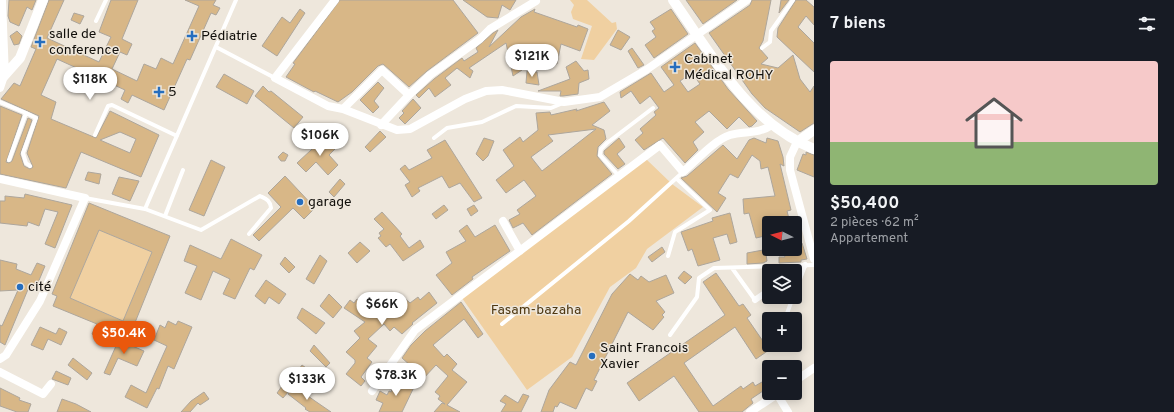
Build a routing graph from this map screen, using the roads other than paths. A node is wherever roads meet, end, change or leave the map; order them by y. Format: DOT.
graph roads {
  1 [pos="1,0"];
  2 [pos="43,0"];
  3 [pos="106,0"];
  4 [pos="236,0"];
  5 [pos="335,0"];
  6 [pos="673,0"];
  7 [pos="747,0"];
  8 [pos="793,0"];
  9 [pos="536,1"];
  10 [pos="96,21"];
  11 [pos="697,34"];
  12 [pos="216,47"];
  13 [pos="762,48"];
  14 [pos="4,76"];
  15 [pos="275,78"];
  16 [pos="0,88"];
  17 [pos="409,95"];
  18 [pos="0,102"];
  19 [pos="564,102"];
  20 [pos="652,108"];
  21 [pos="342,109"];
  22 [pos="26,113"];
  23 [pos="381,125"];
  24 [pos="772,125"];
  25 [pos="814,130"];
  26 [pos="95,135"];
  27 [pos="177,136"];
  28 [pos="434,138"];
  29 [pos="797,142"];
  30 [pos="814,149"];
  31 [pos="9,160"];
  32 [pos="30,166"];
  33 [pos="183,170"];
  34 [pos="683,172"];
  35 [pos="620,177"];
  36 [pos="0,179"];
  37 [pos="677,179"];
  38 [pos="85,198"];
  39 [pos="145,209"];
  40 [pos="165,216"];
  41 [pos="503,221"];
  42 [pos="249,234"];
  43 [pos="520,251"];
  44 [pos="668,256"];
  45 [pos="814,259"];
  46 [pos="814,264"];
  47 [pos="805,265"];
  48 [pos="802,267"];
  49 [pos="732,268"];
  50 [pos="802,273"];
  51 [pos="762,295"];
  52 [pos="755,300"];
  53 [pos="502,324"];
  54 [pos="670,335"];
  55 [pos="0,359"];
  56 [pos="814,368"];
  57 [pos="0,372"];
  58 [pos="802,376"];
  59 [pos="51,384"];
  60 [pos="372,391"];
  61 [pos="769,400"];
  62 [pos="781,400"];
  63 [pos="750,412"];
  64 [pos="788,412"];
  1 -- 14 [label="street"];
  2 -- 14 [label="street"];
  3 -- 10 [label="lane"];
  4 -- 12 [label="lane"];
  5 -- 15 [label="street"];
  6 -- 11 [label="street"];
  7 -- 11 [label="street"];
  8 -- 13 [label="lane"];
  9 -- 17 [label="street"];
  11 -- 19 [label="street"];
  11 -- 24 [label="street"];
  12 -- 15 [label="lane"];
  12 -- 27 [label="lane"];
  14 -- 16 [label="street"];
  15 -- 21 [label="street"];
  17 -- 21 [label="street"];
  17 -- 23 [label="street"];
  18 -- 22 [label="lane"];
  19 -- 23 [label="street"];
  19 -- 28 [label="lane"];
  20 -- 35 [label="lane"];
  21 -- 23 [label="street"];
  22 -- 31 [label="lane"];
  22 -- 32 [label="lane"];
  24 -- 29 [label="street"];
  24 -- 34 [label="street"];
  25 -- 29 [label="street"];
  26 -- 27 [label="lane"];
  27 -- 39 [label="lane"];
  29 -- 30 [label="street"];
  29 -- 45 [label="street"];
  33 -- 40 [label="lane"];
  34 -- 35 [label="street"];
  34 -- 37 [label="lane"];
  35 -- 43 [label="street"];
  36 -- 38 [label="street"];
  37 -- 44 [label="lane"];
  37 -- 53 [label="lane"];
  38 -- 39 [label="lane"];
  38 -- 55 [label="street"];
  39 -- 40 [label="lane"];
  40 -- 42 [label="lane"];
  41 -- 43 [label="street"];
  43 -- 60 [label="street"];
  46 -- 47 [label="lane"];
  47 -- 48 [label="street"];
  47 -- 49 [label="lane"];
  47 -- 50 [label="lane"];
  49 -- 52 [label="lane"];
  49 -- 54 [label="lane"];
  51 -- 52 [label="street"];
  56 -- 58 [label="street"];
  57 -- 59 [label="street"];
  61 -- 63 [label="street"];
  62 -- 64 [label="street"];
}
